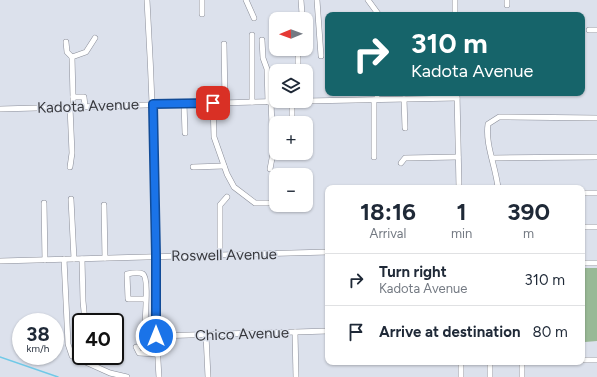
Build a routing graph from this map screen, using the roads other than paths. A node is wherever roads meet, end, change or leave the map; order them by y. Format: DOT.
graph roads {
  1 [pos="147,0"];
  2 [pos="202,0"];
  3 [pos="246,0"];
  4 [pos="302,0"];
  5 [pos="317,0"];
  6 [pos="368,0"];
  7 [pos="455,0"];
  8 [pos="302,12"];
  9 [pos="377,12"];
  10 [pos="455,12"];
  11 [pos="202,14"];
  12 [pos="254,18"];
  13 [pos="589,30"];
  14 [pos="597,30"];
  15 [pos="252,35"];
  16 [pos="95,38"];
  17 [pos="262,40"];
  18 [pos="66,42"];
  19 [pos="224,44"];
  20 [pos="321,56"];
  21 [pos="72,57"];
  22 [pos="298,57"];
  23 [pos="298,64"];
  24 [pos="376,96"];
  25 [pos="444,96"];
  26 [pos="457,96"];
  27 [pos="73,97"];
  28 [pos="376,99"];
  29 [pos="404,99"];
  30 [pos="313,101"];
  31 [pos="226,102"];
  32 [pos="252,102"];
  33 [pos="269,102"];
  34 [pos="184,103"];
  35 [pos="213,103"];
  36 [pos="153,104"];
  37 [pos="85,106"];
  38 [pos="72,107"];
  39 [pos="269,108"];
  40 [pos="0,109"];
  41 [pos="597,118"];
  42 [pos="405,128"];
  43 [pos="185,133"];
  44 [pos="374,157"];
  45 [pos="458,157"];
  46 [pos="597,157"];
  47 [pos="492,158"];
  48 [pos="401,163"];
  49 [pos="224,166"];
  50 [pos="70,167"];
  51 [pos="193,167"];
  52 [pos="270,168"];
  53 [pos="459,185"];
  54 [pos="497,185"];
  55 [pos="585,193"];
  56 [pos="597,193"];
  57 [pos="227,197"];
  58 [pos="71,199"];
  59 [pos="268,202"];
  60 [pos="44,203"];
  61 [pos="104,205"];
  62 [pos="585,227"];
  63 [pos="597,227"];
  64 [pos="325,252"];
  65 [pos="220,255"];
  66 [pos="156,256"];
  67 [pos="105,258"];
  68 [pos="64,259"];
  69 [pos="74,259"];
  70 [pos="82,259"];
  71 [pos="45,260"];
  72 [pos="0,262"];
  73 [pos="585,263"];
  74 [pos="597,263"];
  75 [pos="146,299"];
  76 [pos="84,313"];
  77 [pos="156,326"];
  78 [pos="325,331"];
  79 [pos="295,332"];
  80 [pos="206,335"];
  81 [pos="156,336"];
  82 [pos="136,347"];
  83 [pos="157,354"];
  84 [pos="585,360"];
  85 [pos="597,360"];
  86 [pos="461,365"];
  87 [pos="490,365"];
  88 [pos="522,365"];
  89 [pos="127,377"];
  90 [pos="159,377"];
  91 [pos="208,377"];
  92 [pos="296,377"];
  93 [pos="461,377"];
  94 [pos="490,377"];
  95 [pos="522,377"];
  1 -- 36 [label="street"];
  2 -- 11 [label="street"];
  3 -- 12 [label="street"];
  4 -- 8 [label="street"];
  5 -- 20 [label="street"];
  6 -- 9 [label="street"];
  7 -- 10 [label="street"];
  13 -- 14 [label="street"];
  15 -- 32 [label="street"];
  16 -- 21 [label="street"];
  17 -- 33 [label="street"];
  18 -- 21 [label="street"];
  19 -- 31 [label="street"];
  21 -- 27 [label="street"];
  22 -- 23 [label="street"];
  24 -- 28 [label="street"];
  25 -- 29 [label="street"];
  26 -- 45 [label="street"];
  27 -- 37 [label="street"];
  27 -- 38 [label="street"];
  28 -- 29 [label="street"];
  28 -- 30 [label="street"];
  28 -- 44 [label="street"];
  29 -- 42 [label="street"];
  31 -- 32 [label="street, Kadota Avenue"];
  31 -- 35 [label="street, Kadota Avenue"];
  32 -- 33 [label="street, Kadota Avenue"];
  34 -- 35 [label="street, Kadota Avenue"];
  34 -- 36 [label="street, Kadota Avenue"];
  34 -- 43 [label="street"];
  35 -- 49 [label="street"];
  36 -- 37 [label="street, Kadota Avenue"];
  36 -- 66 [label="street"];
  37 -- 38 [label="street, Kadota Avenue"];
  38 -- 40 [label="street, Kadota Avenue"];
  38 -- 50 [label="street"];
  39 -- 52 [label="street"];
  41 -- 47 [label="street"];
  45 -- 48 [label="street"];
  45 -- 53 [label="street"];
  46 -- 47 [label="street"];
  47 -- 54 [label="street"];
  49 -- 51 [label="street"];
  49 -- 59 [label="street"];
  55 -- 56 [label="street"];
  57 -- 65 [label="street"];
  58 -- 69 [label="street"];
  60 -- 71 [label="street"];
  61 -- 67 [label="street"];
  62 -- 63 [label="street"];
  64 -- 65 [label="street, Roswell Avenue"];
  65 -- 66 [label="street, Roswell Avenue"];
  66 -- 67 [label="street, Roswell Avenue"];
  66 -- 77 [label="street"];
  67 -- 70 [label="street, Roswell Avenue"];
  68 -- 69 [label="street, Roswell Avenue"];
  68 -- 71 [label="street, Roswell Avenue"];
  68 -- 89 [label="street"];
  69 -- 70 [label="street, Roswell Avenue"];
  70 -- 76 [label="street"];
  71 -- 72 [label="street, Roswell Avenue"];
  73 -- 74 [label="street"];
  75 -- 75 [label="street"];
  75 -- 77 [label="street"];
  77 -- 81 [label="street"];
  78 -- 79 [label="street, Chico Avenue"];
  79 -- 80 [label="street, Chico Avenue"];
  79 -- 92 [label="street"];
  80 -- 81 [label="street, Chico Avenue"];
  80 -- 91 [label="street"];
  81 -- 83 [label="street"];
  82 -- 83 [label="street"];
  83 -- 90 [label="street"];
  84 -- 85 [label="street"];
  86 -- 93 [label="street"];
  87 -- 94 [label="street"];
  88 -- 95 [label="street"];
}
